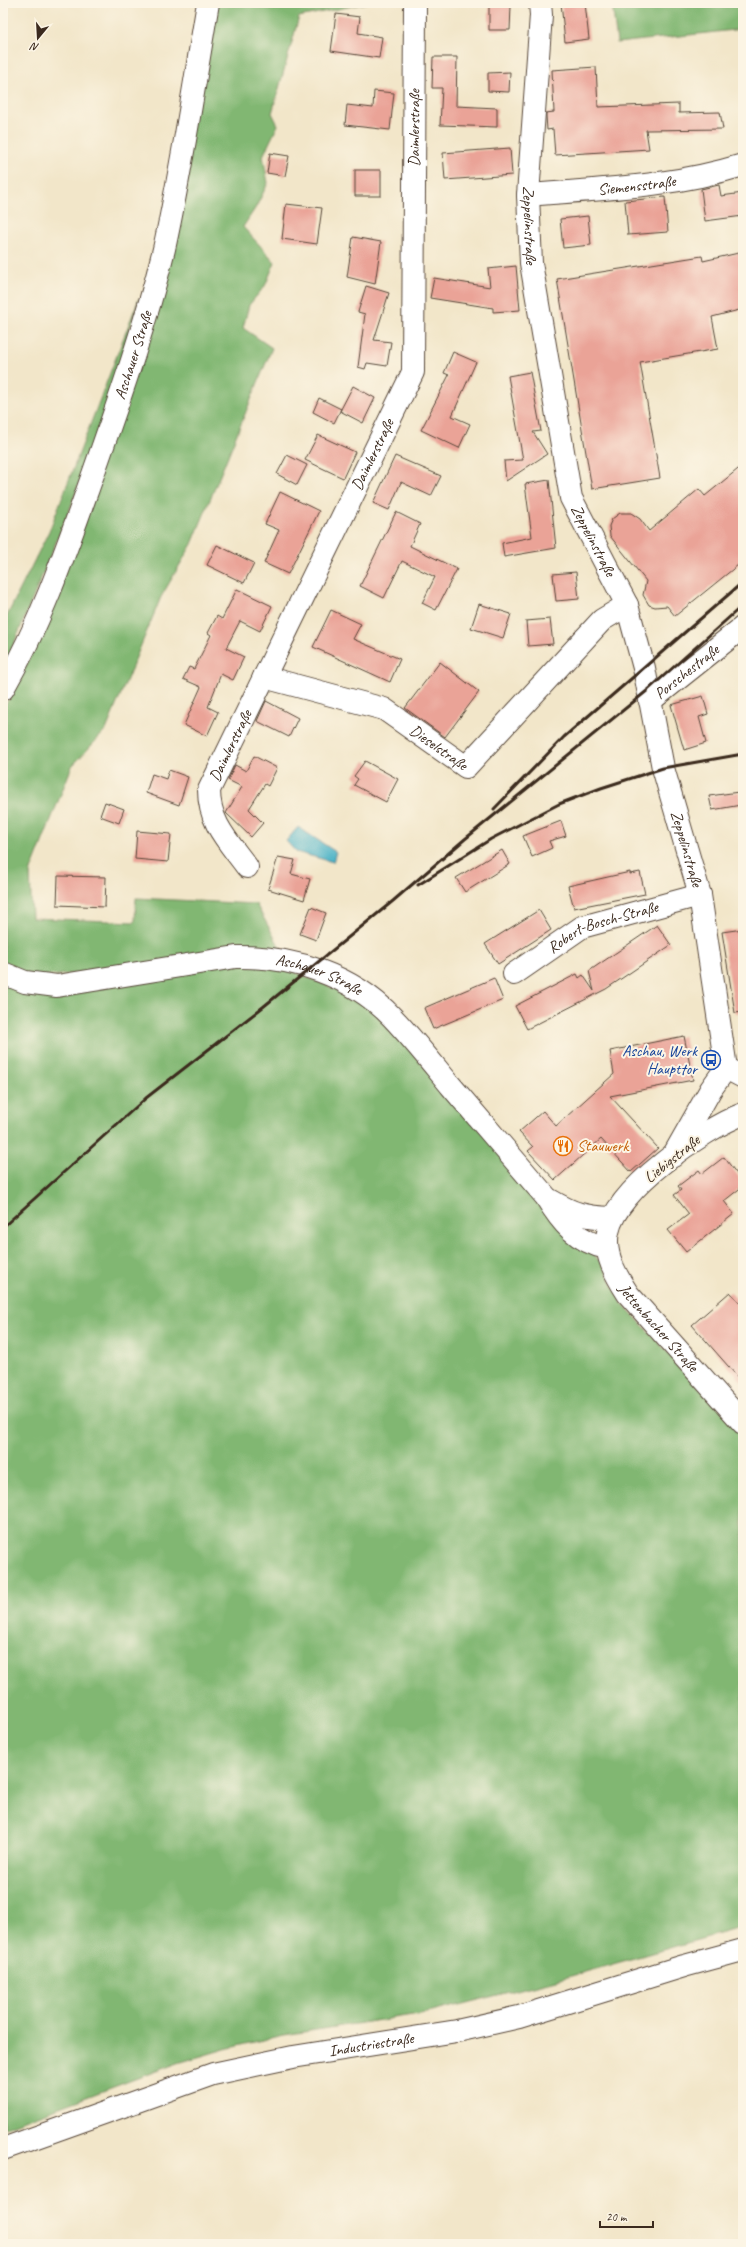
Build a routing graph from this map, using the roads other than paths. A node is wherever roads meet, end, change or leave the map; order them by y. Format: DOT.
graph roads {
  1 [pos="208,3"];
  2 [pos="415,3"];
  3 [pos="540,3"];
  4 [pos="743,165"];
  5 [pos="528,195"];
  6 [pos="627,605"];
  7 [pos="743,627"];
  8 [pos="264,677"];
  9 [pos="3,690"];
  10 [pos="650,701"];
  11 [pos="247,867"];
  12 [pos="700,895"];
  13 [pos="3,974"];
  14 [pos="514,974"];
  15 [pos="735,1073"];
  16 [pos="743,1114"];
  17 [pos="673,1156"];
  18 [pos="546,1197"];
  19 [pos="612,1218"];
  20 [pos="607,1248"];
  21 [pos="743,1424"];
  22 [pos="743,1950"];
  23 [pos="3,2149"];
  1 -- 9 [label="street, Aschauer Straße"];
  2 -- 8 [label="street, Daimlerstraße"];
  3 -- 5 [label="street, Zeppelinstraße"];
  4 -- 5 [label="street, Siemensstraße"];
  5 -- 6 [label="street, Zeppelinstraße"];
  6 -- 8 [label="street, Dieselstraße"];
  6 -- 10 [label="street, Zeppelinstraße"];
  7 -- 10 [label="street, Porschestraße"];
  8 -- 11 [label="street, Daimlerstraße"];
  10 -- 12 [label="street, Zeppelinstraße"];
  12 -- 14 [label="street, Robert-Bosch-Straße"];
  12 -- 15 [label="street, Zeppelinstraße"];
  13 -- 18 [label="street, Aschauer Straße"];
  15 -- 17 [label="street, Zeppelinstraße"];
  16 -- 17 [label="street, Liebigstraße"];
  17 -- 19 [label="street, Liebigstraße"];
  18 -- 19 [label="street, Aschauer Straße"];
  18 -- 20 [label="street, Aschauer Straße"];
  19 -- 20 [label="street, Jettenbacher Straße"];
  20 -- 21 [label="street, Jettenbacher Straße"];
  22 -- 23 [label="street, Industriestraße"];
}
